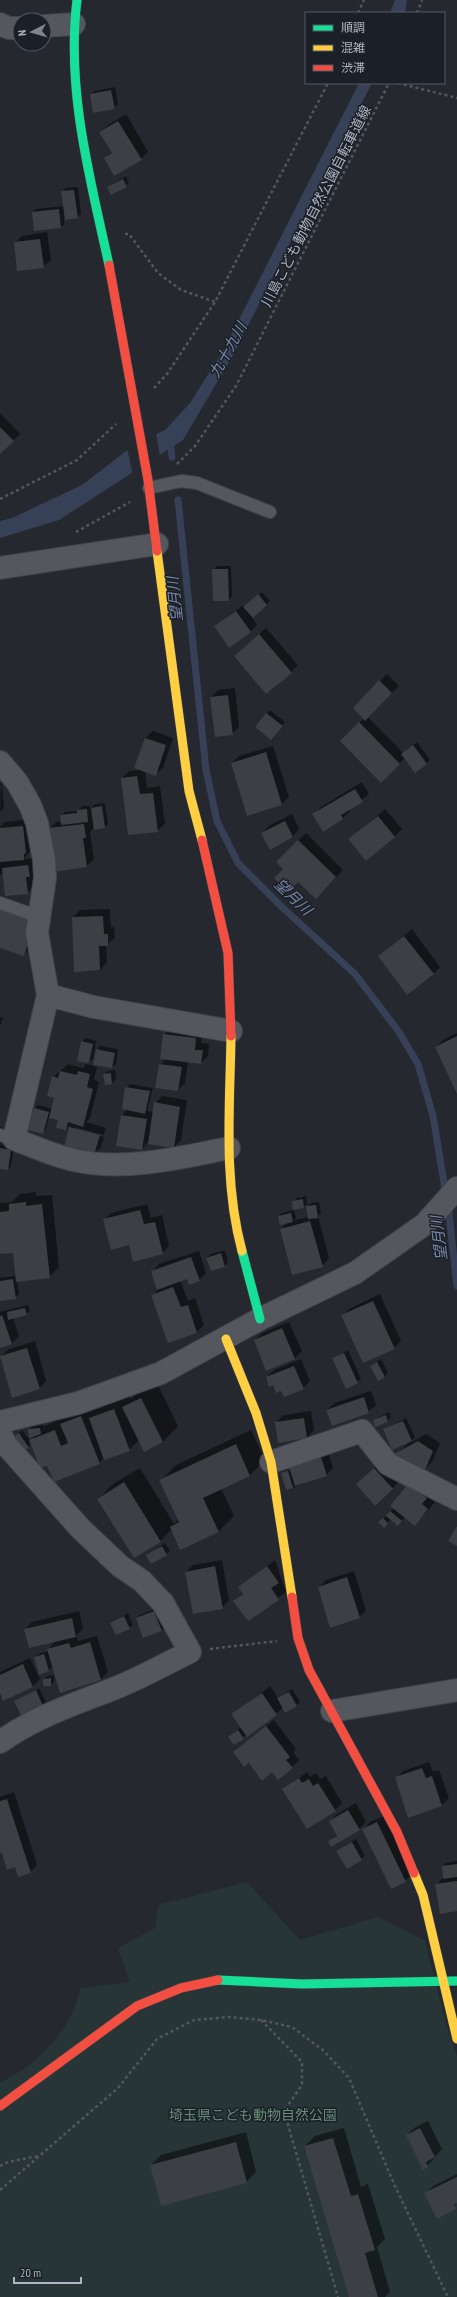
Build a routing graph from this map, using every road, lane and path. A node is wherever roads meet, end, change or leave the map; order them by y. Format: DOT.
graph roads {
  1 [pos="77,0"];
  2 [pos="364,0"];
  3 [pos="422,0"];
  4 [pos="358,12"];
  5 [pos="417,12"];
  6 [pos="0,24"];
  7 [pos="74,24"];
  8 [pos="52,25"];
  9 [pos="12,28"];
  10 [pos="327,84"];
  11 [pos="388,84"];
  12 [pos="402,84"];
  13 [pos="457,98"];
  14 [pos="100,231"];
  15 [pos="215,302"];
  16 [pos="135,408"];
  17 [pos="175,465"];
  18 [pos="148,484"];
  19 [pos="136,498"];
  20 [pos="0,500"];
  21 [pos="270,512"];
  22 [pos="74,534"];
  23 [pos="157,544"];
  24 [pos="0,568"];
  25 [pos="0,762"];
  26 [pos="0,904"];
  27 [pos="40,917"];
  28 [pos="48,995"];
  29 [pos="231,1031"];
  30 [pos="7,1137"];
  31 [pos="229,1148"];
  32 [pos="457,1188"];
  33 [pos="260,1319"];
  34 [pos="226,1339"];
  35 [pos="0,1422"];
  36 [pos="0,1433"];
  37 [pos="271,1462"];
  38 [pos="457,1500"];
  39 [pos="298,1638"];
  40 [pos="190,1652"];
  41 [pos="457,1690"];
  42 [pos="332,1711"];
  43 [pos="0,1742"];
  44 [pos="444,1980"];
  45 [pos="457,1981"];
  46 [pos="261,2020"];
  47 [pos="457,2039"];
  48 [pos="0,2106"];
  49 [pos="39,2156"];
  50 [pos="0,2166"];
  51 [pos="0,2190"];
  52 [pos="338,2297"];
  53 [pos="448,2297"];
  1 -- 7 [label="street"];
  2 -- 4 [label="path"];
  3 -- 5 [label="path"];
  6 -- 9 [label="street"];
  7 -- 8 [label="street"];
  7 -- 14 [label="street"];
  10 -- 15 [label="path"];
  11 -- 17 [label="path, 川島こども動物自然公園自転車道線"];
  12 -- 13 [label="path"];
  14 -- 15 [label="path"];
  14 -- 16 [label="street"];
  15 -- 16 [label="path"];
  16 -- 18 [label="street"];
  16 -- 20 [label="path"];
  18 -- 21 [label="lane"];
  18 -- 23 [label="street"];
  19 -- 22 [label="path"];
  23 -- 24 [label="street"];
  23 -- 29 [label="street"];
  25 -- 27 [label="street"];
  26 -- 27 [label="lane"];
  27 -- 28 [label="street"];
  28 -- 29 [label="street"];
  28 -- 30 [label="street"];
  29 -- 31 [label="street"];
  30 -- 31 [label="street"];
  31 -- 33 [label="street"];
  32 -- 33 [label="street"];
  33 -- 34 [label="street"];
  34 -- 35 [label="street"];
  34 -- 37 [label="street"];
  36 -- 40 [label="street"];
  37 -- 38 [label="street"];
  37 -- 39 [label="street"];
  39 -- 40 [label="path"];
  39 -- 42 [label="street"];
  40 -- 43 [label="street"];
  41 -- 42 [label="street"];
  42 -- 44 [label="street"];
  44 -- 45 [label="street"];
  44 -- 47 [label="street"];
  44 -- 48 [label="street"];
  46 -- 49 [label="path"];
  46 -- 52 [label="path"];
  46 -- 53 [label="path"];
  49 -- 50 [label="path"];
  49 -- 51 [label="path"];
}
